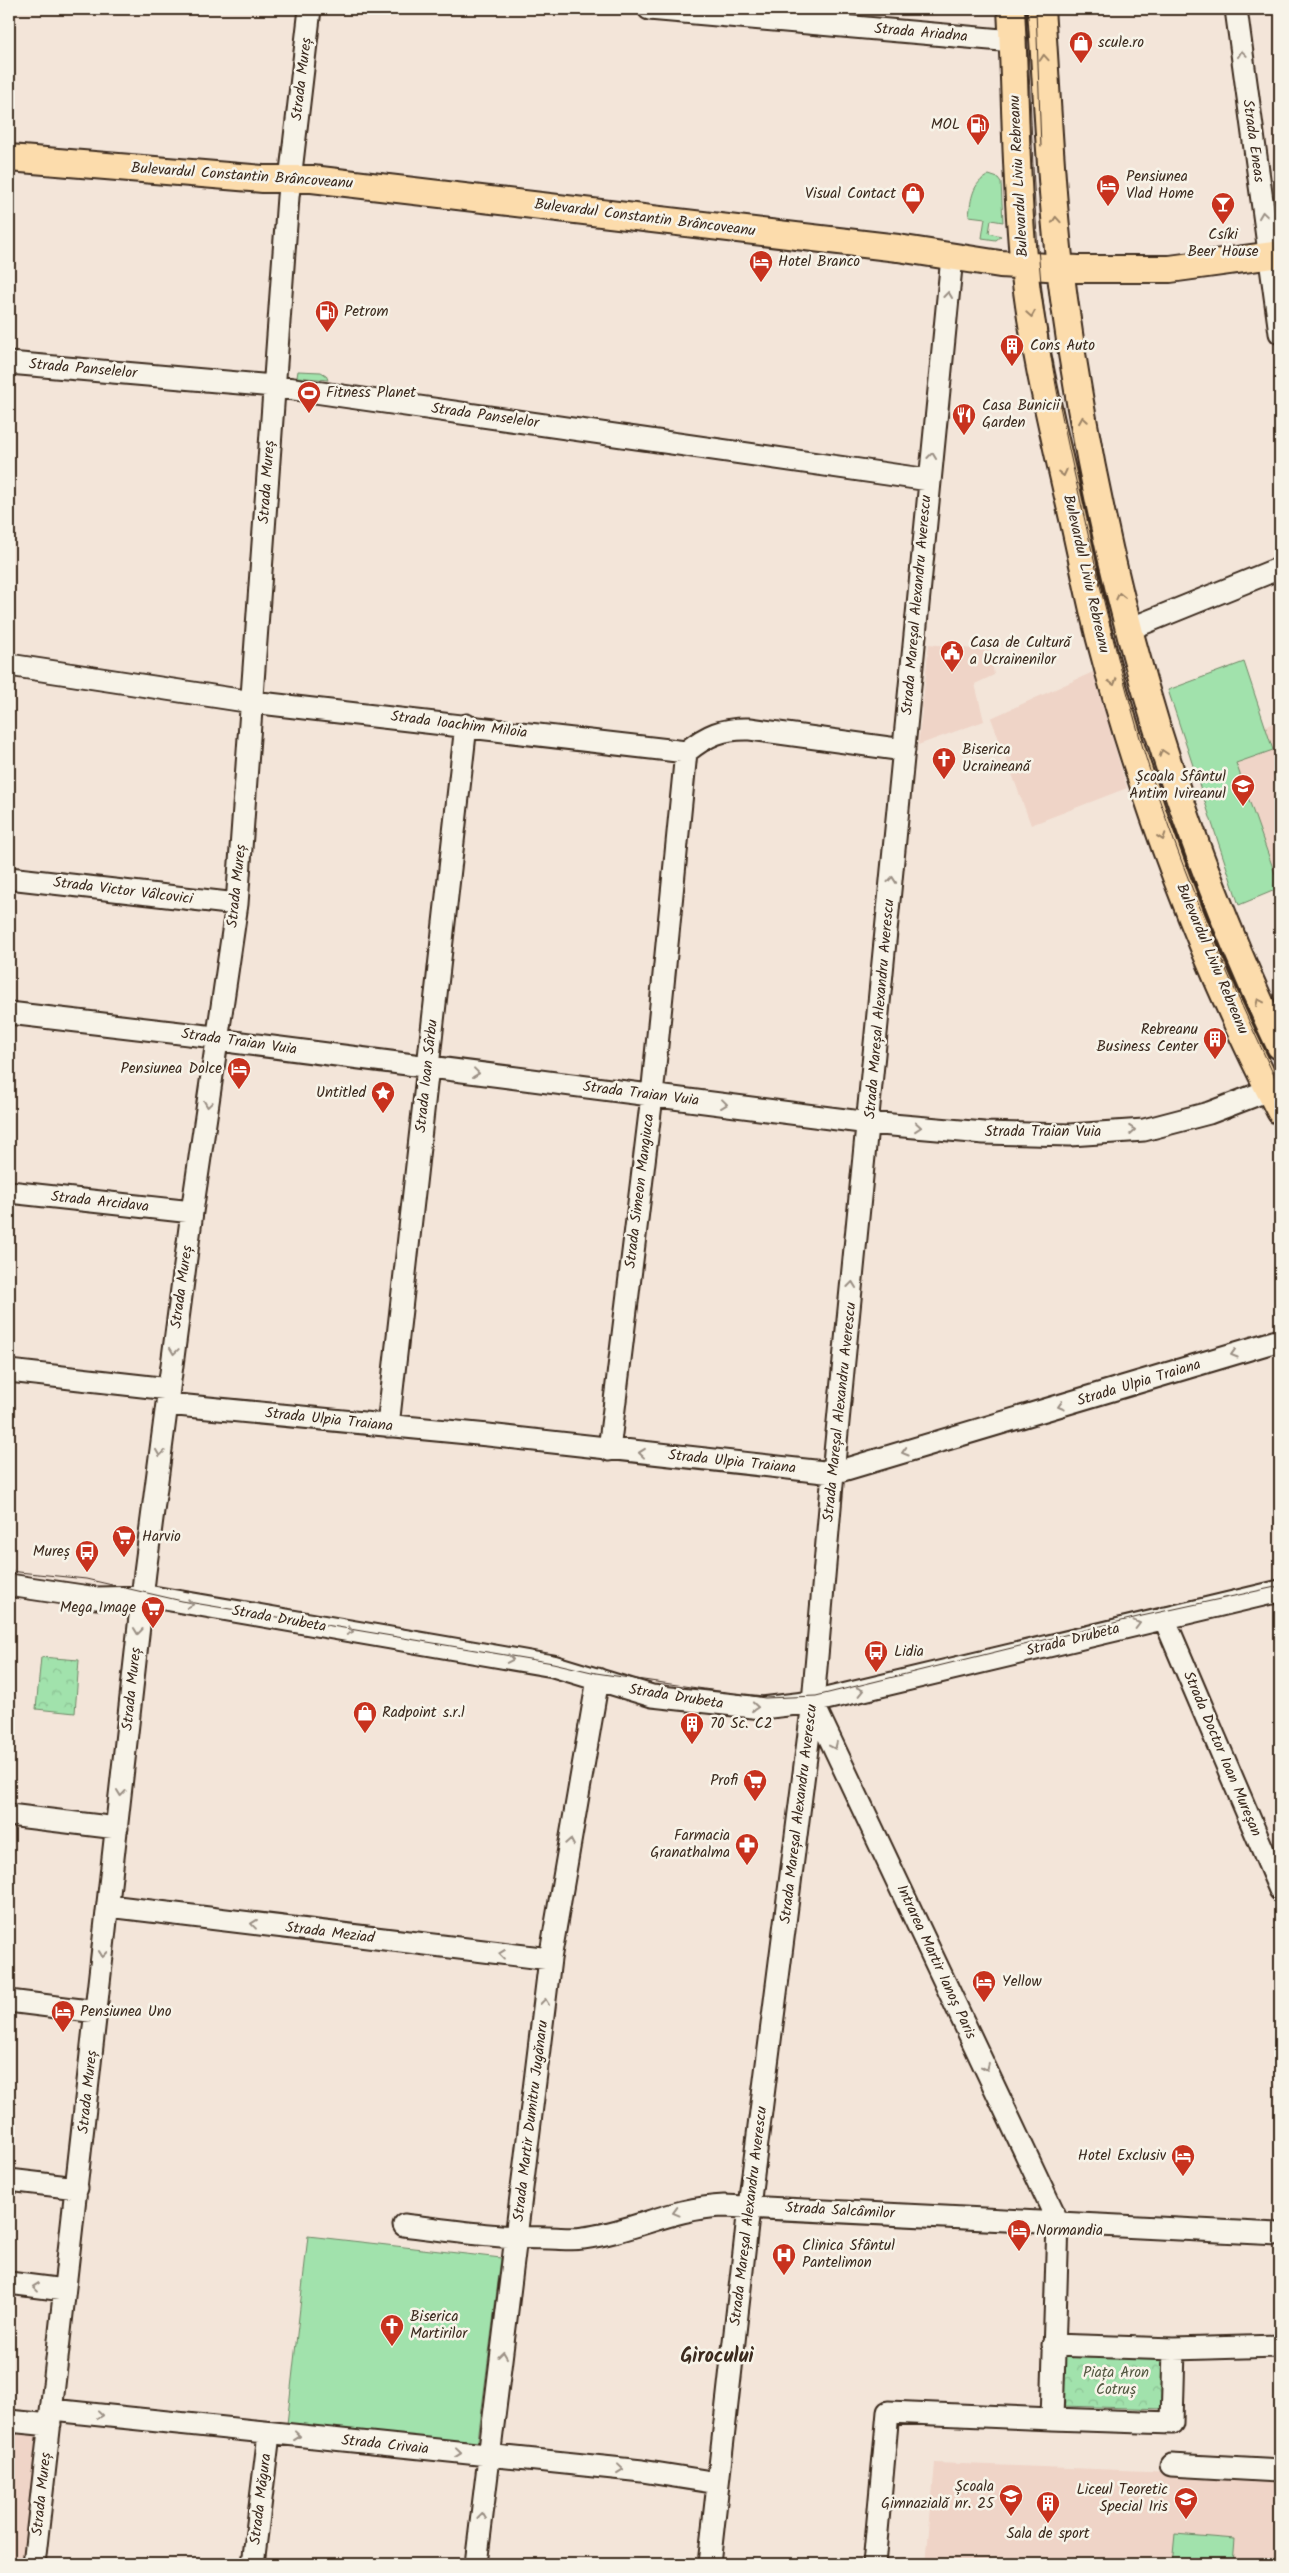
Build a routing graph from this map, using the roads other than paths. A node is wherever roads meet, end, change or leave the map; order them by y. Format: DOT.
graph roads {
  1 [pos="310,9"];
  2 [pos="649,9"];
  3 [pos="1011,9"];
  4 [pos="1041,9"];
  5 [pos="1236,9"];
  6 [pos="1013,41"];
  7 [pos="9,158"];
  8 [pos="289,179"];
  9 [pos="1275,254"];
  10 [pos="952,257"];
  11 [pos="1024,266"];
  12 [pos="1061,268"];
  13 [pos="1280,332"];
  14 [pos="9,363"];
  15 [pos="274,386"];
  16 [pos="929,480"];
  17 [pos="1280,568"];
  18 [pos="1128,630"];
  19 [pos="9,665"];
  20 [pos="252,702"];
  21 [pos="466,725"];
  22 [pos="904,750"];
  23 [pos="686,752"];
  24 [pos="9,878"];
  25 [pos="237,904"];
  26 [pos="9,1014"];
  27 [pos="217,1038"];
  28 [pos="1280,1046"];
  29 [pos="428,1067"];
  30 [pos="652,1096"];
  31 [pos="1275,1101"];
  32 [pos="869,1123"];
  33 [pos="9,1192"];
  34 [pos="192,1212"];
  35 [pos="1280,1340"];
  36 [pos="9,1371"];
  37 [pos="168,1397"];
  38 [pos="388,1426"];
  39 [pos="609,1450"];
  40 [pos="833,1473"];
  41 [pos="9,1585"];
  42 [pos="1280,1591"];
  43 [pos="142,1597"];
  44 [pos="1164,1618"];
  45 [pos="598,1679"];
  46 [pos="813,1702"];
  47 [pos="9,1815"];
  48 [pos="118,1828"];
  49 [pos="1280,1890"];
  50 [pos="109,1906"];
  51 [pos="550,1959"];
  52 [pos="9,2002"];
  53 [pos="97,2012"];
  54 [pos="9,2180"];
  55 [pos="77,2188"];
  56 [pos="749,2207"];
  57 [pos="1058,2222"];
  58 [pos="404,2225"];
  59 [pos="1280,2234"];
  60 [pos="517,2238"];
  61 [pos="9,2283"];
  62 [pos="64,2290"];
  63 [pos="1053,2346"];
  64 [pos="1280,2346"];
  65 [pos="1174,2349"];
  66 [pos="51,2417"];
  67 [pos="1052,2419"];
  68 [pos="9,2421"];
  69 [pos="269,2434"];
  70 [pos="489,2456"];
  71 [pos="1171,2464"];
  72 [pos="1280,2471"];
  73 [pos="718,2483"];
  74 [pos="34,2564"];
  75 [pos="253,2564"];
  76 [pos="476,2564"];
  77 [pos="710,2564"];
  78 [pos="874,2564"];
  1 -- 8 [label="street, Strada Mureș"];
  2 -- 6 [label="street, Strada Ariadna"];
  3 -- 6 [label="main road, Bulevardul Liviu Rebreanu"];
  12 -- 4 [label="main road, Bulevardul Liviu Rebreanu, one-way"];
  9 -- 5 [label="street, Strada Eneas, one-way"];
  6 -- 11 [label="main road, Bulevardul Liviu Rebreanu"];
  7 -- 8 [label="main road, Bulevardul Constantin Brâncoveanu"];
  8 -- 10 [label="main road, Bulevardul Constantin Brâncoveanu"];
  8 -- 15 [label="street, Strada Mureș"];
  9 -- 12 [label="main road, Bulevardul Constantin Brâncoveanu"];
  9 -- 13 [label="street, Strada Eneas"];
  10 -- 11 [label="main road, Bulevardul Constantin Brâncoveanu"];
  16 -- 10 [label="street, Strada Mareșal Alexandru Averescu, one-way"];
  11 -- 12 [label="main road, Bulevardul Constantin Brâncoveanu"];
  11 -- 31 [label="main road, Bulevardul Liviu Rebreanu, one-way"];
  18 -- 12 [label="main road, Bulevardul Liviu Rebreanu, one-way"];
  14 -- 15 [label="street, Strada Panselelor"];
  15 -- 16 [label="street, Strada Panselelor"];
  15 -- 20 [label="street, Strada Mureș"];
  16 -- 22 [label="street, Strada Mareșal Alexandru Averescu"];
  17 -- 18 [label="street"];
  28 -- 18 [label="main road, Bulevardul Liviu Rebreanu, one-way"];
  19 -- 20 [label="street, Strada Ioachim Miloia"];
  20 -- 21 [label="street, Strada Ioachim Miloia"];
  20 -- 25 [label="street, Strada Mureș"];
  21 -- 23 [label="street, Strada Ioachim Miloia"];
  21 -- 29 [label="street, Strada Ioan Sârbu"];
  22 -- 23 [label="street"];
  32 -- 22 [label="street, Strada Mareșal Alexandru Averescu, one-way"];
  23 -- 30 [label="street, Strada Simeon Mangiuca"];
  24 -- 25 [label="street, Strada Victor Vâlcovici"];
  25 -- 27 [label="street, Strada Mureș"];
  26 -- 27 [label="street, Strada Traian Vuia"];
  27 -- 29 [label="street, Strada Traian Vuia"];
  27 -- 34 [label="street, Strada Mureș, one-way"];
  29 -- 30 [label="street, Strada Traian Vuia, one-way"];
  29 -- 38 [label="street, Strada Ioan Sârbu"];
  30 -- 32 [label="street, Strada Traian Vuia, one-way"];
  30 -- 39 [label="street, Strada Simeon Mangiuca"];
  32 -- 31 [label="street, Strada Traian Vuia, one-way"];
  40 -- 32 [label="street, Strada Mareșal Alexandru Averescu, one-way"];
  33 -- 34 [label="street, Strada Arcidava"];
  34 -- 37 [label="street, Strada Mureș, one-way"];
  35 -- 40 [label="street, Strada Ulpia Traiana, one-way"];
  36 -- 37 [label="street, Strada Ulpia Traiana"];
  37 -- 38 [label="street, Strada Ulpia Traiana"];
  37 -- 43 [label="street, Strada Mureș, one-way"];
  38 -- 39 [label="street, Strada Ulpia Traiana"];
  40 -- 39 [label="street, Strada Ulpia Traiana, one-way"];
  40 -- 46 [label="street, Strada Mareșal Alexandru Averescu"];
  41 -- 43 [label="street, Strada Drubeta"];
  42 -- 44 [label="street, Strada Drubeta"];
  43 -- 45 [label="street, Strada Drubeta, one-way"];
  43 -- 48 [label="street, Strada Mureș, one-way"];
  46 -- 44 [label="street, Strada Drubeta, one-way"];
  44 -- 49 [label="street, Strada Doctor Ioan Mureșan"];
  45 -- 46 [label="street, Strada Drubeta, one-way"];
  51 -- 45 [label="street, Strada Martir Dumitru Jugănaru, one-way"];
  46 -- 56 [label="street, Strada Mareșal Alexandru Averescu"];
  46 -- 57 [label="street, Intrarea Martir Ianoș Paris, one-way"];
  47 -- 48 [label="street"];
  48 -- 50 [label="street, Strada Mureș"];
  51 -- 50 [label="street, Strada Meziad, one-way"];
  50 -- 53 [label="street, Strada Mureș, one-way"];
  60 -- 51 [label="street, Strada Martir Dumitru Jugănaru, one-way"];
  52 -- 53 [label="street"];
  53 -- 55 [label="street, Strada Mureș"];
  54 -- 55 [label="street"];
  55 -- 62 [label="street, Strada Mureș"];
  56 -- 57 [label="street, Strada Salcâmilor"];
  56 -- 60 [label="street, Strada Salcâmilor, one-way"];
  56 -- 73 [label="street, Strada Mareșal Alexandru Averescu"];
  57 -- 59 [label="street, Strada Salcâmilor"];
  57 -- 63 [label="street"];
  58 -- 60 [label="street, Strada Salcâmilor"];
  70 -- 60 [label="street, Strada Martir Dumitru Jugănaru, one-way"];
  62 -- 61 [label="street, one-way"];
  62 -- 66 [label="street, Strada Mureș"];
  63 -- 65 [label="street"];
  63 -- 67 [label="street"];
  64 -- 65 [label="street"];
  65 -- 67 [label="street"];
  66 -- 68 [label="street, Strada Crivaia"];
  66 -- 69 [label="street, Strada Crivaia, one-way"];
  66 -- 74 [label="street, Strada Mureș"];
  67 -- 78 [label="street"];
  69 -- 70 [label="street, Strada Crivaia, one-way"];
  69 -- 75 [label="street, Strada Măgura"];
  70 -- 73 [label="street, Strada Crivaia, one-way"];
  76 -- 70 [label="street, Strada Martir Dumitru Jugănaru, one-way"];
  71 -- 72 [label="street"];
  73 -- 77 [label="street, Strada Mareșal Alexandru Averescu"];
}
